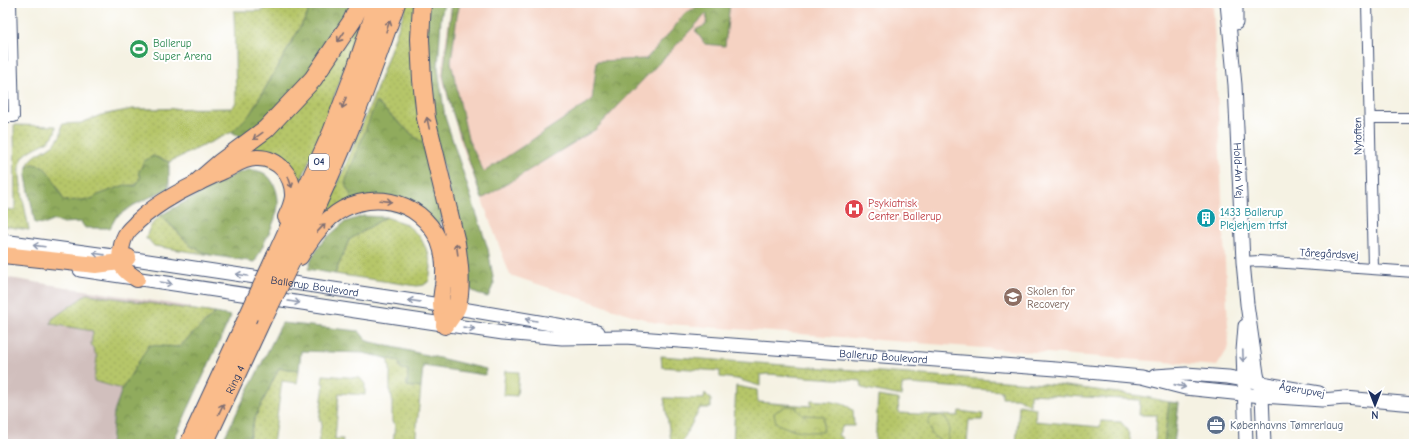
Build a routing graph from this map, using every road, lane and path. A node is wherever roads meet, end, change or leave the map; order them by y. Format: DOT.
graph roads {
  1 [pos="11,3"];
  2 [pos="360,3"];
  3 [pos="378,3"];
  4 [pos="396,3"];
  5 [pos="422,3"];
  6 [pos="1227,3"];
  7 [pos="1236,3"];
  8 [pos="1367,3"];
  9 [pos="1235,85"];
  10 [pos="3,117"];
  11 [pos="1370,118"];
  12 [pos="1414,118"];
  13 [pos="198,182"];
  14 [pos="3,241"];
  15 [pos="3,256"];
  16 [pos="284,257"];
  17 [pos="122,259"];
  18 [pos="1243,262"];
  19 [pos="1373,268"];
  20 [pos="1414,272"];
  21 [pos="137,279"];
  22 [pos="1247,304"];
  23 [pos="449,306"];
  24 [pos="254,318"];
  25 [pos="446,325"];
  26 [pos="625,337"];
  27 [pos="1142,377"];
  28 [pos="1244,379"];
  29 [pos="1259,382"];
  30 [pos="1254,395"];
  31 [pos="1345,398"];
  32 [pos="1414,404"];
  33 [pos="188,444"];
  34 [pos="205,444"];
  35 [pos="1246,444"];
  36 [pos="1256,444"];
  37 [pos="1264,444"];
  1 -- 10 [label="street"];
  2 -- 13 [label="highway, one-way"];
  3 -- 16 [label="highway, O4, one-way"];
  16 -- 4 [label="highway, O4, one-way"];
  23 -- 5 [label="highway, one-way"];
  6 -- 9 [label="street, Hold-An Vej"];
  7 -- 9 [label="street, Hold-An Vej"];
  8 -- 11 [label="street, Nytoften"];
  9 -- 18 [label="street, Hold-An Vej"];
  11 -- 12 [label="street"];
  11 -- 19 [label="street, Nytoften"];
  13 -- 16 [label="main road, one-way"];
  13 -- 17 [label="main road"];
  17 -- 14 [label="street, Ballerup Boulevard, one-way"];
  15 -- 17 [label="main road"];
  15 -- 21 [label="street, Ballerup Boulevard"];
  16 -- 23 [label="main road, one-way"];
  16 -- 24 [label="highway, O4, bridge"];
  17 -- 21 [label="main road"];
  23 -- 17 [label="street, Ballerup Boulevard, one-way"];
  18 -- 19 [label="street, Tåregårdsvej"];
  18 -- 22 [label="street, Hold-An Vej"];
  19 -- 20 [label="street, Tåregårdsvej"];
  21 -- 25 [label="street, Ballerup Boulevard, one-way"];
  22 -- 28 [label="street, Hold-An Vej, one-way"];
  22 -- 29 [label="street, Hold-An Vej"];
  23 -- 25 [label="highway"];
  26 -- 23 [label="street, Ballerup Boulevard, one-way"];
  24 -- 33 [label="highway, O4"];
  34 -- 24 [label="main road, Ring 4 / O4, one-way"];
  25 -- 26 [label="street, Ballerup Boulevard, one-way"];
  26 -- 27 [label="street, Ballerup Boulevard"];
  27 -- 28 [label="street, Ballerup Boulevard"];
  27 -- 30 [label="street, Ballerup Boulevard, one-way"];
  28 -- 29 [label="street, Ågerupvej"];
  28 -- 30 [label="street, Hold-An Vej"];
  29 -- 30 [label="street, Hold-An Vej"];
  29 -- 31 [label="street, Ågerupvej"];
  30 -- 31 [label="street, Ågerupvej"];
  30 -- 35 [label="street, Hold-An Vej"];
  30 -- 36 [label="street"];
  30 -- 37 [label="street, Hold-An Vej"];
  31 -- 32 [label="street, Ågerupvej"];
}
